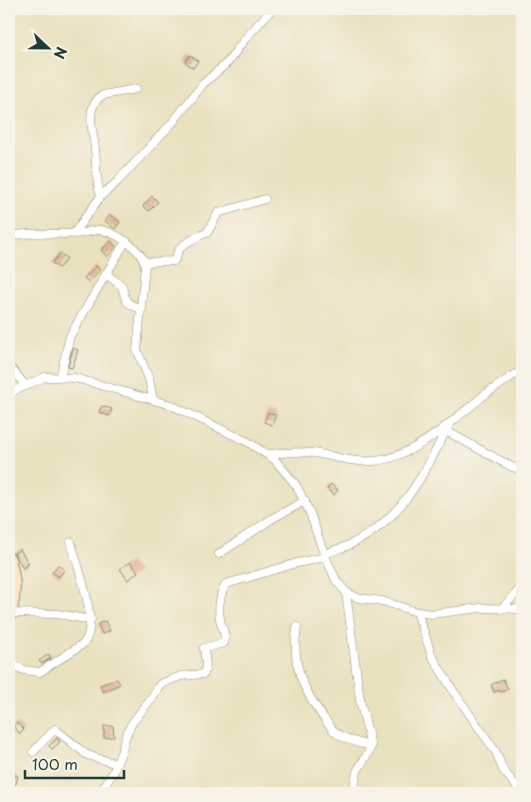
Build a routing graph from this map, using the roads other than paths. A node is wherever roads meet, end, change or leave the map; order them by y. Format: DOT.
graph roads {
  1 [pos="272,9"];
  2 [pos="136,89"];
  3 [pos="101,196"];
  4 [pos="265,199"];
  5 [pos="74,233"];
  6 [pos="9,237"];
  7 [pos="126,241"];
  8 [pos="145,262"];
  9 [pos="106,274"];
  10 [pos="142,309"];
  11 [pos="9,366"];
  12 [pos="522,370"];
  13 [pos="60,377"];
  14 [pos="26,386"];
  15 [pos="9,393"];
  16 [pos="153,399"];
  17 [pos="447,428"];
  18 [pos="268,454"];
  19 [pos="522,470"];
  20 [pos="305,501"];
  21 [pos="71,542"];
  22 [pos="219,554"];
  23 [pos="325,555"];
  24 [pos="9,558"];
  25 [pos="522,587"];
  26 [pos="346,592"];
  27 [pos="502,609"];
  28 [pos="522,609"];
  29 [pos="417,612"];
  30 [pos="10,615"];
  31 [pos="91,620"];
  32 [pos="297,627"];
  33 [pos="9,664"];
  34 [pos="371,746"];
  35 [pos="34,752"];
  36 [pos="117,764"];
  37 [pos="100,793"];
  38 [pos="353,793"];
  39 [pos="522,793"];
  1 -- 3 [label="street"];
  2 -- 3 [label="street"];
  3 -- 5 [label="street"];
  4 -- 8 [label="street"];
  5 -- 6 [label="street"];
  5 -- 7 [label="street"];
  7 -- 8 [label="street"];
  7 -- 9 [label="street"];
  8 -- 10 [label="street"];
  9 -- 10 [label="street"];
  9 -- 13 [label="street"];
  10 -- 16 [label="street"];
  11 -- 14 [label="street"];
  12 -- 17 [label="street"];
  13 -- 14 [label="street"];
  13 -- 16 [label="street"];
  14 -- 15 [label="street"];
  16 -- 18 [label="street"];
  17 -- 18 [label="street"];
  17 -- 19 [label="street"];
  17 -- 23 [label="street"];
  18 -- 20 [label="street"];
  20 -- 22 [label="street"];
  20 -- 23 [label="street"];
  21 -- 31 [label="street"];
  23 -- 26 [label="street"];
  23 -- 36 [label="street"];
  24 -- 30 [label="main road"];
  25 -- 27 [label="street"];
  26 -- 29 [label="street"];
  26 -- 34 [label="street"];
  27 -- 28 [label="street"];
  27 -- 29 [label="street"];
  29 -- 39 [label="street"];
  30 -- 31 [label="street"];
  31 -- 33 [label="street"];
  32 -- 34 [label="street"];
  34 -- 38 [label="street"];
  35 -- 36 [label="street"];
  36 -- 37 [label="street"];
}
